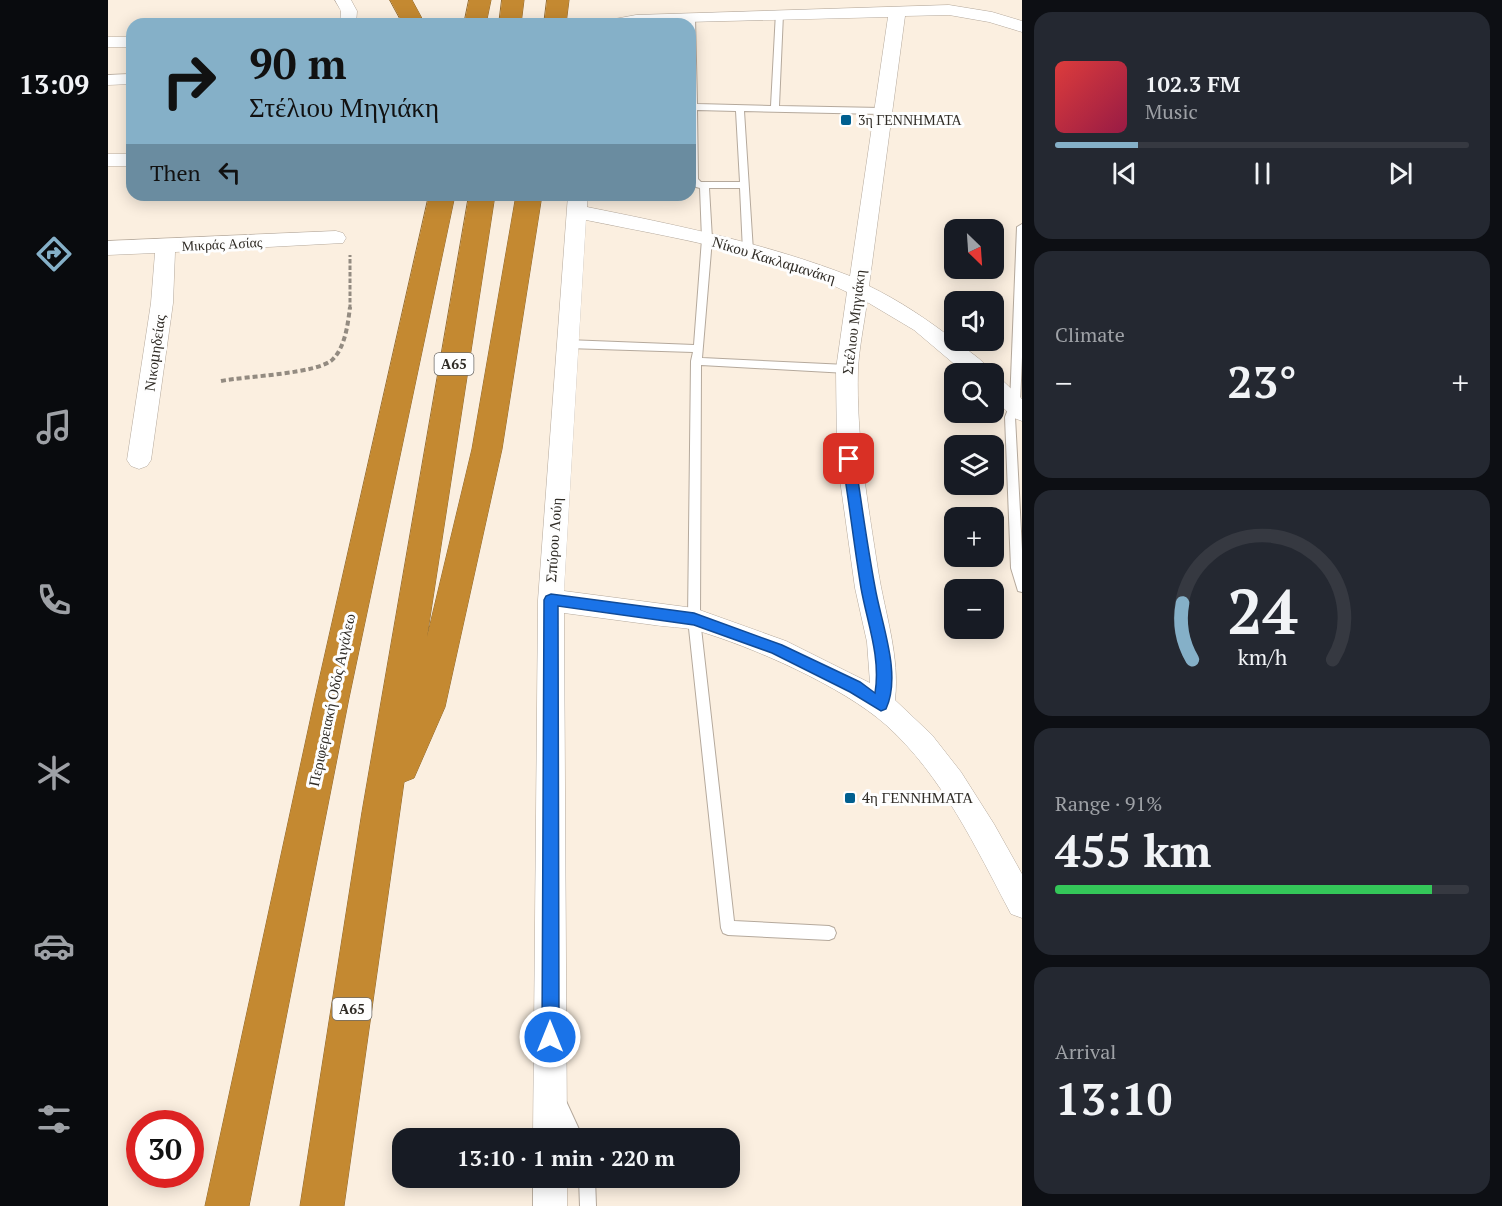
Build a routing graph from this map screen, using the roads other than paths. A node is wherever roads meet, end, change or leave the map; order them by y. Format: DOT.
graph roads {
  1 [pos="343,0"];
  2 [pos="401,0"];
  3 [pos="480,0"];
  4 [pos="513,0"];
  5 [pos="558,0"];
  6 [pos="657,0"];
  7 [pos="897,11"];
  8 [pos="779,15"];
  9 [pos="691,17"];
  10 [pos="348,18"];
  11 [pos="411,18"];
  12 [pos="476,18"];
  13 [pos="511,18"];
  14 [pos="556,18"];
  15 [pos="638,18"];
  16 [pos="673,18"];
  17 [pos="1022,27"];
  18 [pos="108,42"];
  19 [pos="126,42"];
  20 [pos="126,79"];
  21 [pos="108,80"];
  22 [pos="696,102"];
  23 [pos="740,108"];
  24 [pos="775,109"];
  25 [pos="881,111"];
  26 [pos="108,160"];
  27 [pos="126,160"];
  28 [pos="696,183"];
  29 [pos="704,185"];
  30 [pos="742,185"];
  31 [pos="422,201"];
  32 [pos="441,201"];
  33 [pos="481,201"];
  34 [pos="528,201"];
  35 [pos="577,203"];
  36 [pos="1022,227"];
  37 [pos="336,238"];
  38 [pos="707,239"];
  39 [pos="165,246"];
  40 [pos="108,248"];
  41 [pos="748,251"];
  42 [pos="426,273"];
  43 [pos="858,288"];
  44 [pos="567,344"];
  45 [pos="699,349"];
  46 [pos="696,361"];
  47 [pos="968,363"];
  48 [pos="846,369"];
  49 [pos="1004,395"];
  50 [pos="1018,408"];
  51 [pos="139,460"];
  52 [pos="1022,587"];
  53 [pos="551,600"];
  54 [pos="694,619"];
  55 [pos="881,705"];
  56 [pos="381,812"];
  57 [pos="1022,903"];
  58 [pos="828,933"];
  59 [pos="550,1083"];
  60 [pos="550,1128"];
  61 [pos="570,1128"];
  62 [pos="550,1188"];
  63 [pos="587,1188"];
  64 [pos="227,1206"];
  65 [pos="322,1206"];
  66 [pos="550,1206"];
  67 [pos="588,1206"];
  1 -- 10 [label="street"];
  2 -- 11 [label="highway"];
  3 -- 12 [label="highway"];
  4 -- 13 [label="highway"];
  5 -- 14 [label="highway"];
  6 -- 15 [label="street"];
  7 -- 8 [label="street"];
  7 -- 17 [label="street"];
  7 -- 25 [label="street, Στέλιου Μηγιάκη"];
  8 -- 9 [label="street"];
  8 -- 24 [label="lane"];
  9 -- 16 [label="street"];
  18 -- 19 [label="street"];
  20 -- 21 [label="street"];
  22 -- 23 [label="lane"];
  23 -- 24 [label="lane"];
  23 -- 30 [label="lane"];
  24 -- 25 [label="lane"];
  25 -- 43 [label="street, Στέλιου Μηγιάκη"];
  26 -- 27 [label="street"];
  28 -- 29 [label="lane"];
  29 -- 30 [label="lane"];
  29 -- 38 [label="lane"];
  30 -- 41 [label="lane"];
  31 -- 42 [label="highway"];
  32 -- 42 [label="highway, Περιφερειακή Οδός Αιγάλεω"];
  33 -- 56 [label="highway, Α65"];
  34 -- 56 [label="highway"];
  35 -- 38 [label="street, Νίκου Κακλαμανάκη"];
  35 -- 44 [label="street, Σπύρου Λούη"];
  36 -- 50 [label="lane"];
  37 -- 39 [label="street, Μικράς Ασίας"];
  38 -- 41 [label="street, Νίκου Κακλαμανάκη"];
  38 -- 45 [label="lane"];
  39 -- 40 [label="street, Μικράς Ασίας"];
  39 -- 51 [label="street, Νικομηδείας"];
  41 -- 43 [label="street, Νίκου Κακλαμανάκη"];
  42 -- 64 [label="highway, Περιφερειακή Οδός Αιγάλεω"];
  43 -- 47 [label="street, Νίκου Κακλαμανάκη"];
  43 -- 48 [label="street, Στέλιου Μηγιάκη"];
  44 -- 45 [label="lane"];
  44 -- 53 [label="street, Σπύρου Λούη"];
  45 -- 46 [label="lane"];
  46 -- 48 [label="lane"];
  46 -- 54 [label="lane"];
  48 -- 55 [label="street, Στέλιου Μηγιάκη"];
  49 -- 50 [label="street"];
  50 -- 52 [label="lane"];
  53 -- 54 [label="street"];
  53 -- 59 [label="street, Σπύρου Λούη"];
  54 -- 55 [label="street"];
  54 -- 58 [label="lane"];
  55 -- 57 [label="street"];
  56 -- 65 [label="highway, Α65"];
  59 -- 60 [label="street, Σπύρου Λούη"];
  59 -- 61 [label="lane"];
  62 -- 66 [label="street"];
  63 -- 67 [label="lane"];
}
